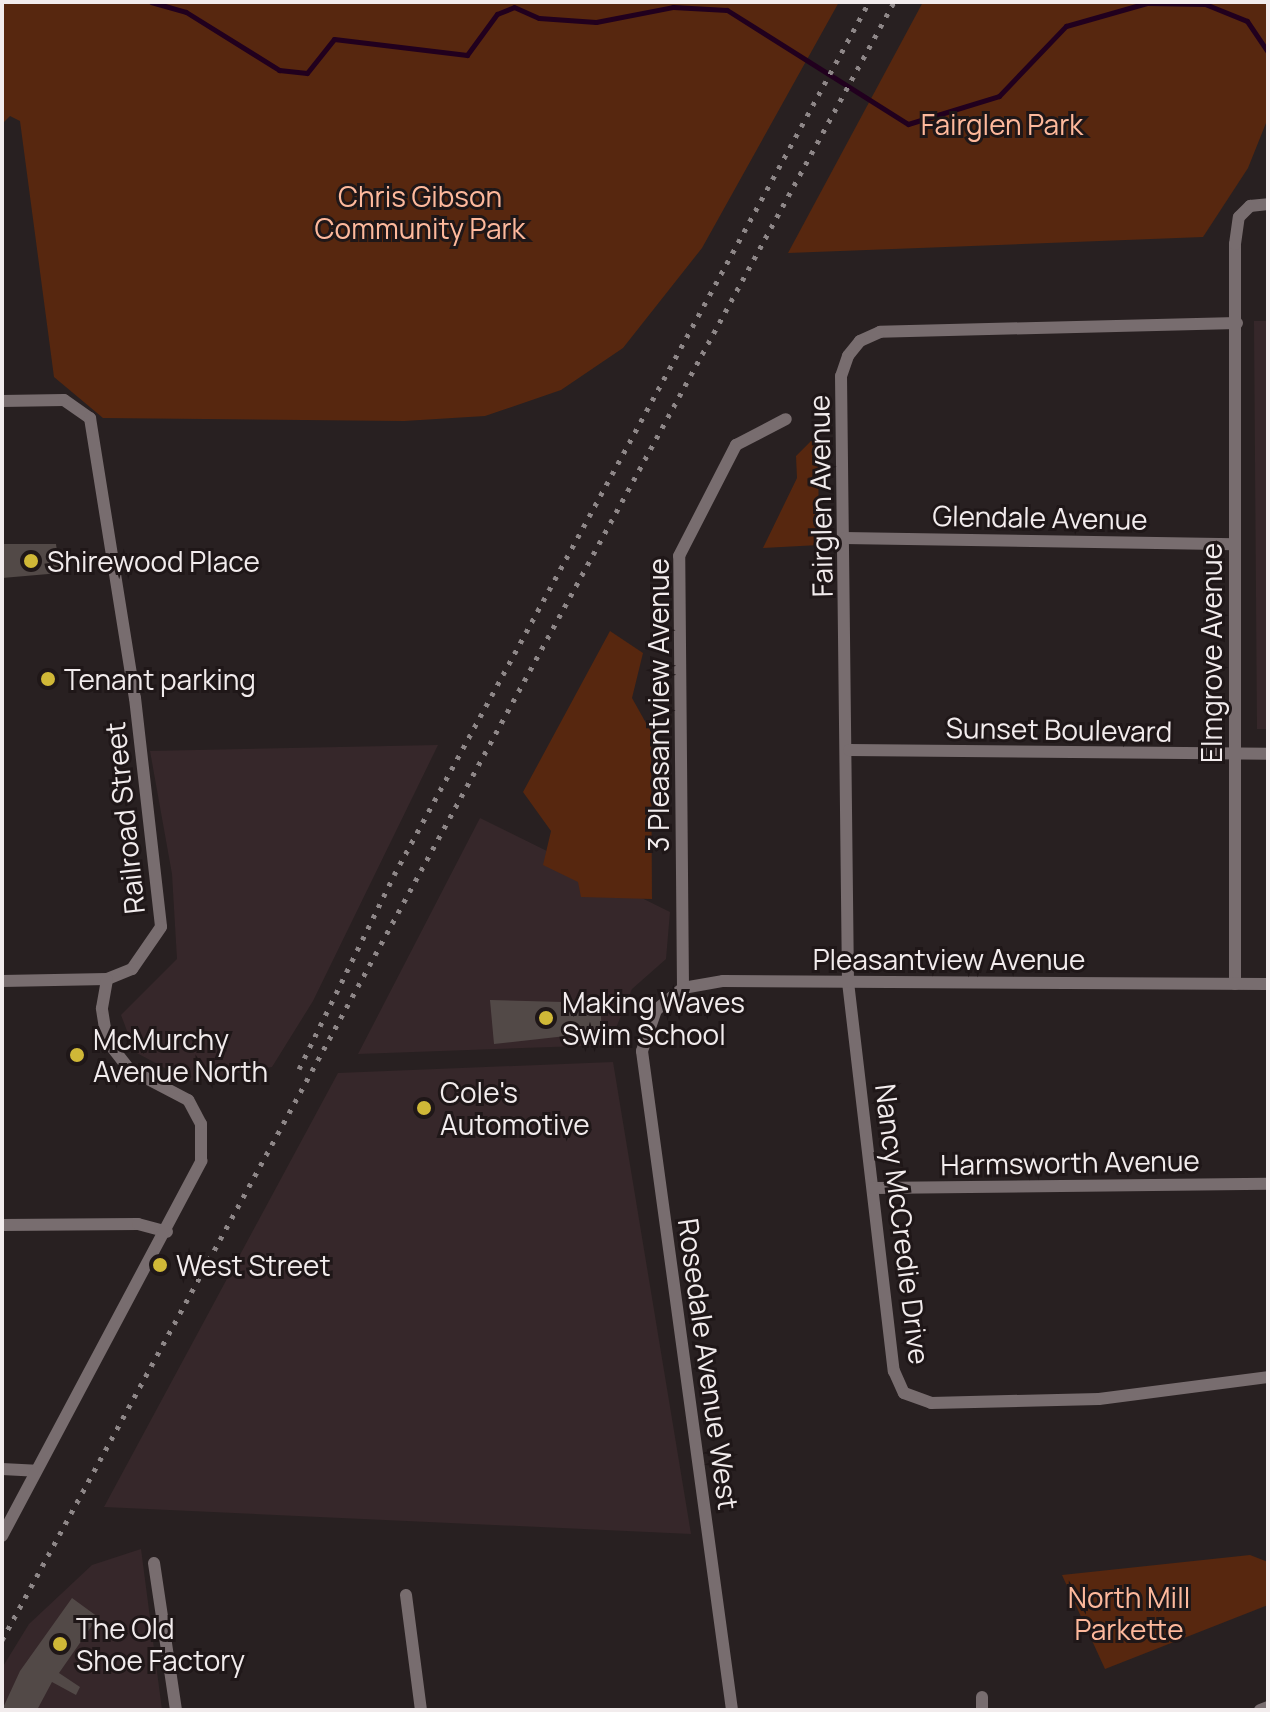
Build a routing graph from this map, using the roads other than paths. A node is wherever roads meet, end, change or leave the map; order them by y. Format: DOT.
graph roads {
  1 [pos="1268,204"];
  2 [pos="1237,323"];
  3 [pos="2,401"];
  4 [pos="786,419"];
  5 [pos="844,538"];
  6 [pos="1235,544"];
  7 [pos="849,750"];
  8 [pos="1234,754"];
  9 [pos="1268,754"];
  10 [pos="107,979"];
  11 [pos="2,981"];
  12 [pos="848,982"];
  13 [pos="1235,984"];
  14 [pos="1268,984"];
  15 [pos="683,988"];
  16 [pos="1268,1184"];
  17 [pos="873,1188"];
  18 [pos="2,1225"];
  19 [pos="167,1232"];
  20 [pos="1268,1377"];
  21 [pos="2,1469"];
  22 [pos="36,1471"];
  23 [pos="2,1536"];
  24 [pos="154,1563"];
  25 [pos="406,1595"];
  26 [pos="1268,1707"];
  27 [pos="176,1710"];
  28 [pos="421,1710"];
  29 [pos="732,1710"];
  30 [pos="1260,1710"];
  1 -- 2 [label="street"];
  2 -- 5 [label="street, Fairglen Avenue"];
  2 -- 6 [label="street, Elmgrove Avenue"];
  3 -- 10 [label="street, Railroad Street"];
  4 -- 15 [label="street, 3 Pleasantview Avenue"];
  5 -- 6 [label="street, Glendale Avenue"];
  5 -- 7 [label="street, Fairglen Avenue"];
  6 -- 8 [label="street, Elmgrove Avenue"];
  7 -- 8 [label="street, Sunset Boulevard"];
  7 -- 12 [label="street, Fairglen Avenue"];
  8 -- 9 [label="street, Sunset Boulevard"];
  8 -- 13 [label="street, Elmgrove Avenue"];
  10 -- 11 [label="street"];
  10 -- 19 [label="street"];
  12 -- 13 [label="street, Pleasantview Avenue"];
  12 -- 15 [label="street, Pleasantview Avenue"];
  12 -- 17 [label="street, Nancy McCredie Drive"];
  13 -- 14 [label="street, Pleasantview Avenue"];
  15 -- 29 [label="street, Rosedale Avenue West"];
  16 -- 17 [label="street, Harmsworth Avenue"];
  17 -- 20 [label="street, Nancy McCredie Drive"];
  18 -- 19 [label="street"];
  19 -- 22 [label="street"];
  21 -- 22 [label="street"];
  22 -- 23 [label="street"];
  24 -- 27 [label="street"];
  25 -- 28 [label="street"];
  26 -- 30 [label="street"];
}
